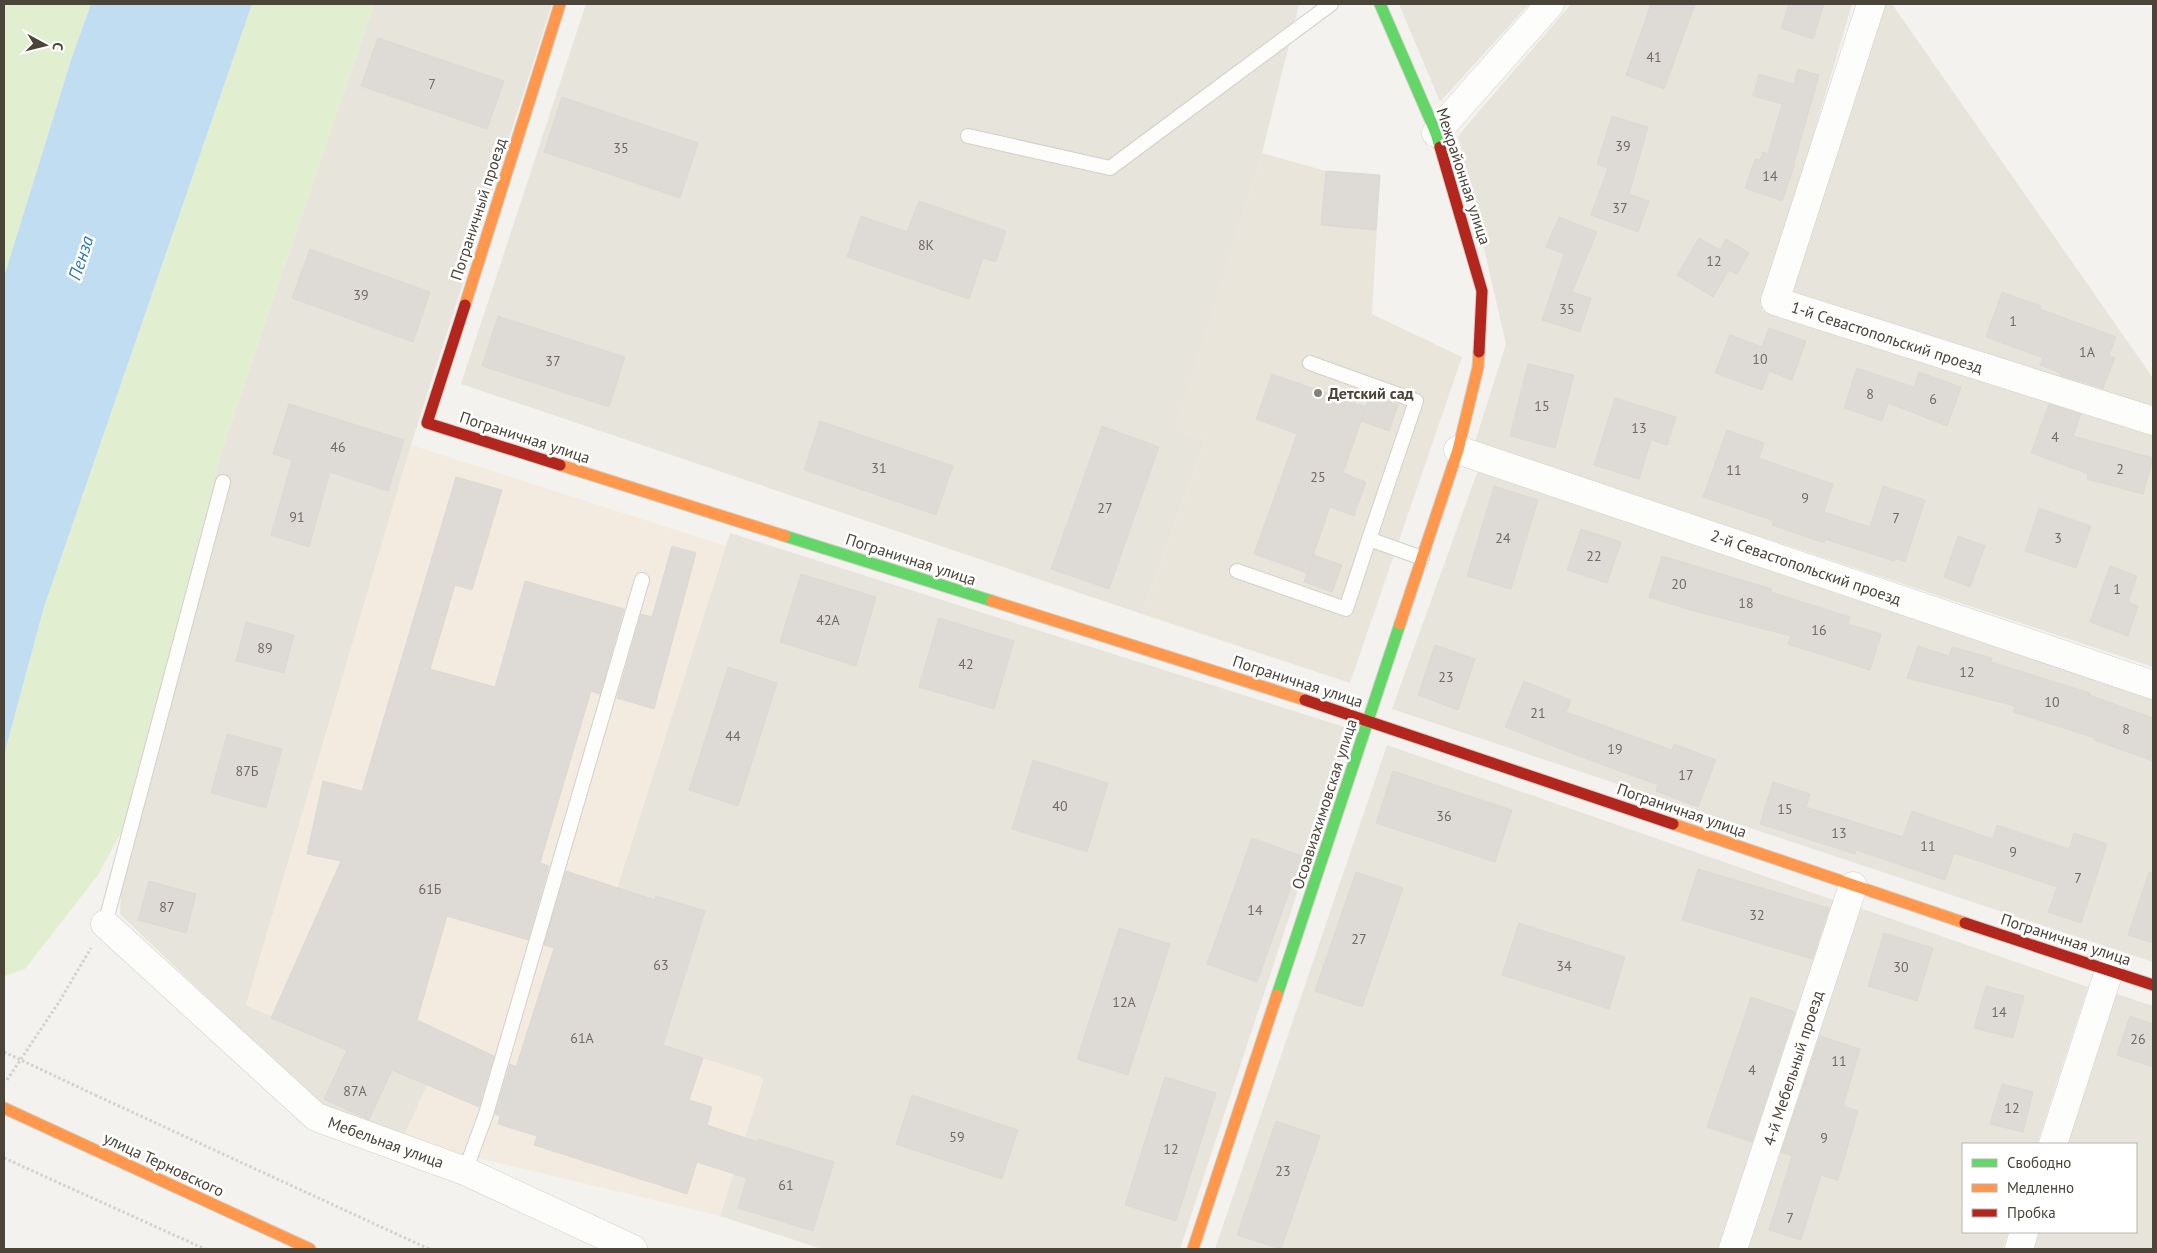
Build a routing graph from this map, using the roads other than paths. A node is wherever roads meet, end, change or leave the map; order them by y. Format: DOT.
graph roads {
  1 [pos="560,4"];
  2 [pos="1331,4"];
  3 [pos="1380,4"];
  4 [pos="1550,4"];
  5 [pos="1871,4"];
  6 [pos="1436,133"];
  7 [pos="968,136"];
  8 [pos="1310,363"];
  9 [pos="1478,367"];
  10 [pos="2153,421"];
  11 [pos="427,423"];
  12 [pos="1458,450"];
  13 [pos="223,482"];
  14 [pos="1369,539"];
  15 [pos="1422,558"];
  16 [pos="1237,571"];
  17 [pos="642,580"];
  18 [pos="2153,685"];
  19 [pos="1368,720"];
  20 [pos="1853,886"];
  21 [pos="105,924"];
  22 [pos="2108,971"];
  23 [pos="2153,985"];
  24 [pos="4,1108"];
  25 [pos="2053,1143"];
  26 [pos="465,1171"];
  27 [pos="2024,1233"];
  28 [pos="310,1249"];
  29 [pos="633,1249"];
  30 [pos="1194,1249"];
  31 [pos="1732,1249"];
  32 [pos="2019,1249"];
  1 -- 11 [label="street, Пограничный проезд"];
  2 -- 7 [label="lane"];
  3 -- 6 [label="street, Межрайонная улица"];
  4 -- 6 [label="street"];
  5 -- 10 [label="street, 1-й Севастопольский проезд"];
  6 -- 9 [label="street, Межрайонная улица"];
  8 -- 14 [label="lane"];
  9 -- 12 [label="street, Осоавиахимовская улица"];
  11 -- 19 [label="street, Пограничная улица"];
  12 -- 15 [label="street, Осоавиахимовская улица"];
  12 -- 18 [label="street, 2-й Севастопольский проезд"];
  13 -- 21 [label="lane"];
  14 -- 15 [label="lane"];
  14 -- 16 [label="lane"];
  15 -- 19 [label="street, Осоавиахимовская улица"];
  17 -- 26 [label="lane"];
  19 -- 20 [label="street, Пограничная улица"];
  19 -- 30 [label="street, Осоавиахимовская улица"];
  20 -- 22 [label="street, Пограничная улица"];
  20 -- 31 [label="street, 4-й Мебельный проезд"];
  21 -- 26 [label="street, Мебельная улица"];
  22 -- 23 [label="street, Пограничная улица"];
  22 -- 25 [label="street"];
  24 -- 28 [label="street, улица Терновского"];
  26 -- 29 [label="street, Мебельная улица"];
  27 -- 32 [label="street"];
}
